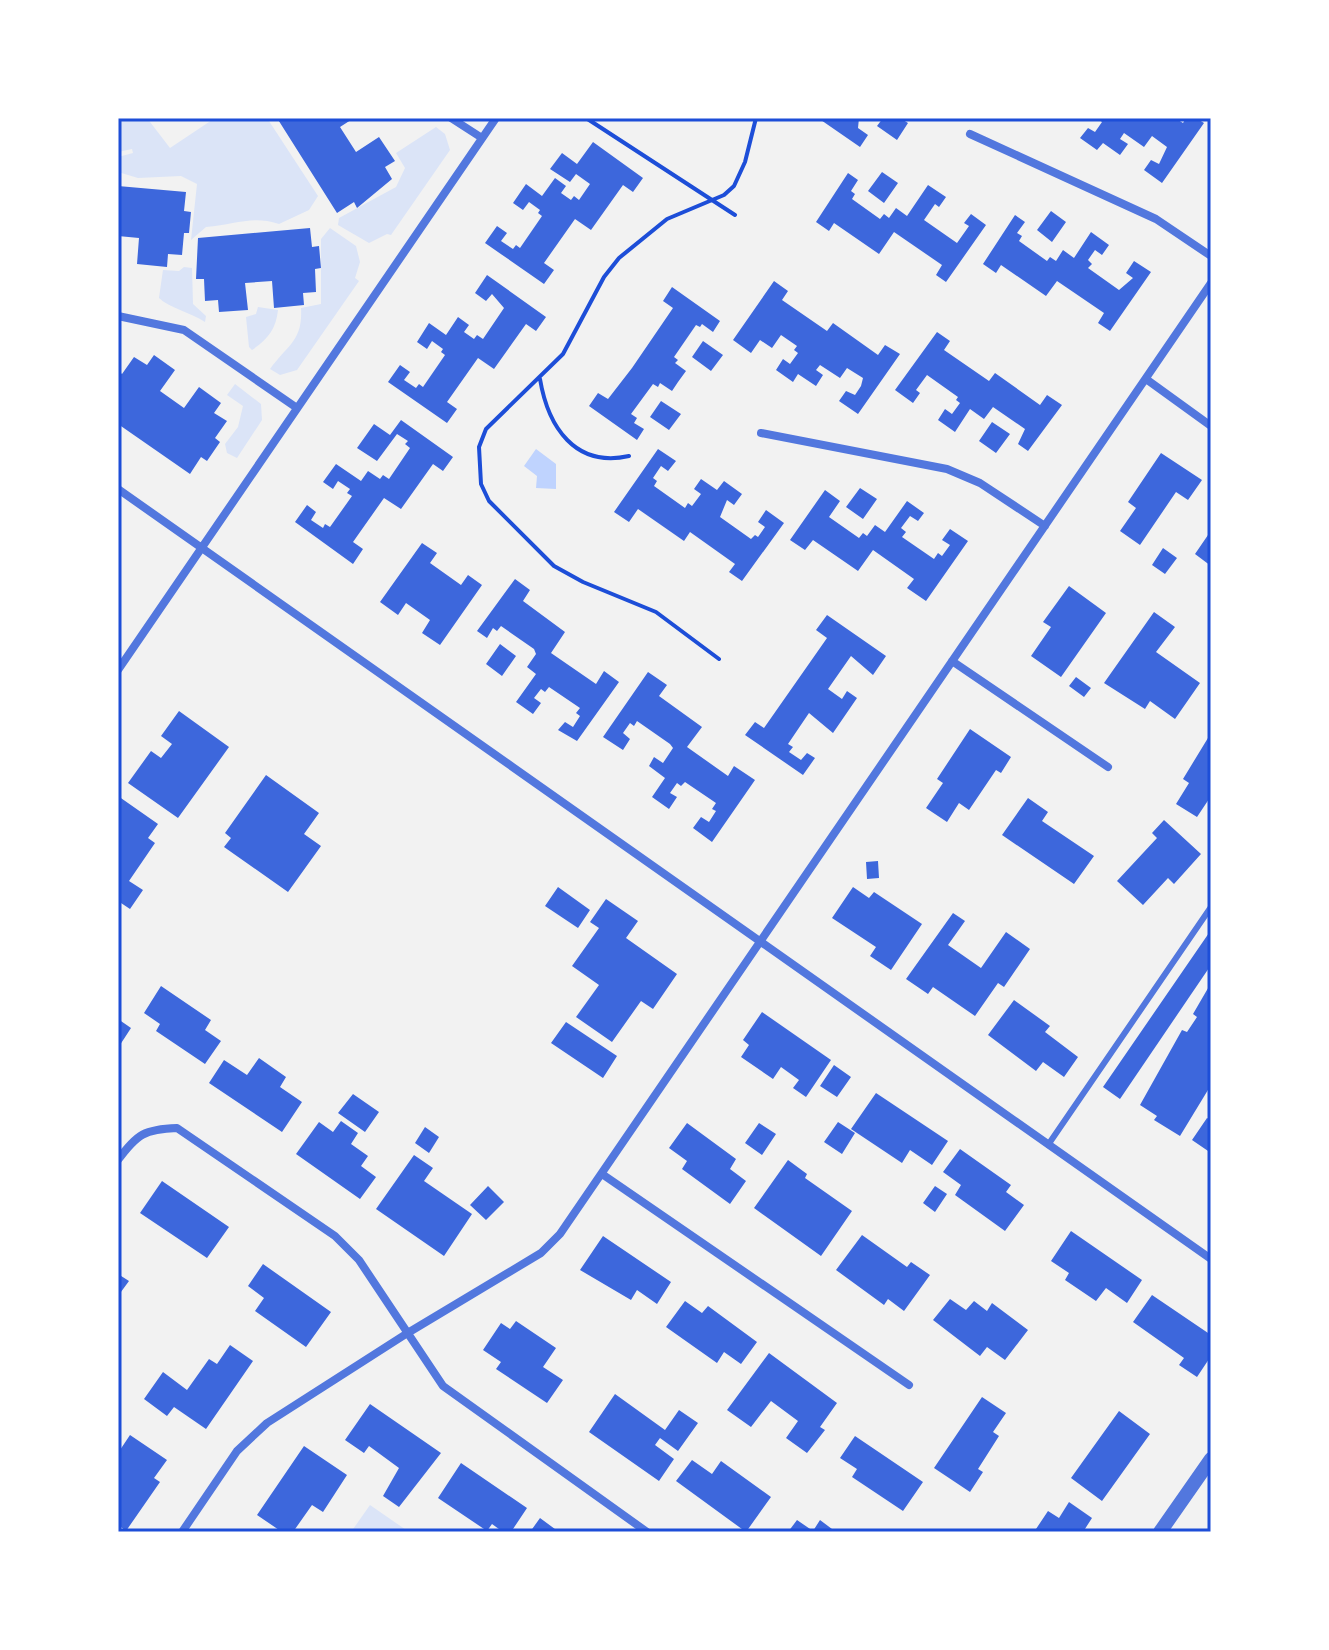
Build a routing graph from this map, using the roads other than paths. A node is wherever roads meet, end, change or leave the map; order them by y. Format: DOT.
graph roads {
  1 [pos="451,118"];
  2 [pos="496,118"];
  3 [pos="970,134"];
  4 [pos="482,138"];
  5 [pos="1211,256"];
  6 [pos="1211,283"];
  7 [pos="118,316"];
  8 [pos="1146,379"];
  9 [pos="297,408"];
  10 [pos="1211,426"];
  11 [pos="761,433"];
  12 [pos="118,489"];
  13 [pos="1045,526"];
  14 [pos="201,548"];
  15 [pos="952,661"];
  16 [pos="118,670"];
  17 [pos="1108,767"];
  18 [pos="1211,907"];
  19 [pos="759,942"];
  20 [pos="1048,1145"];
  21 [pos="118,1160"];
  22 [pos="602,1174"];
  23 [pos="1211,1259"];
  24 [pos="406,1334"];
  25 [pos="909,1385"];
  26 [pos="1211,1459"];
  27 [pos="182,1532"];
  28 [pos="647,1532"];
  29 [pos="1160,1532"];
  1 -- 4 [label="street"];
  2 -- 4 [label="street"];
  3 -- 5 [label="street"];
  4 -- 9 [label="street"];
  6 -- 8 [label="street"];
  7 -- 9 [label="street"];
  8 -- 10 [label="street"];
  8 -- 13 [label="street"];
  9 -- 14 [label="street"];
  11 -- 13 [label="street"];
  12 -- 14 [label="street"];
  13 -- 15 [label="street"];
  14 -- 16 [label="street"];
  14 -- 19 [label="street"];
  15 -- 17 [label="street"];
  15 -- 19 [label="street"];
  18 -- 20 [label="lane"];
  19 -- 20 [label="street"];
  19 -- 22 [label="street"];
  20 -- 23 [label="street"];
  21 -- 24 [label="street"];
  22 -- 24 [label="street"];
  22 -- 25 [label="street"];
  24 -- 27 [label="street"];
  24 -- 28 [label="street"];
  26 -- 29 [label="street"];
}
